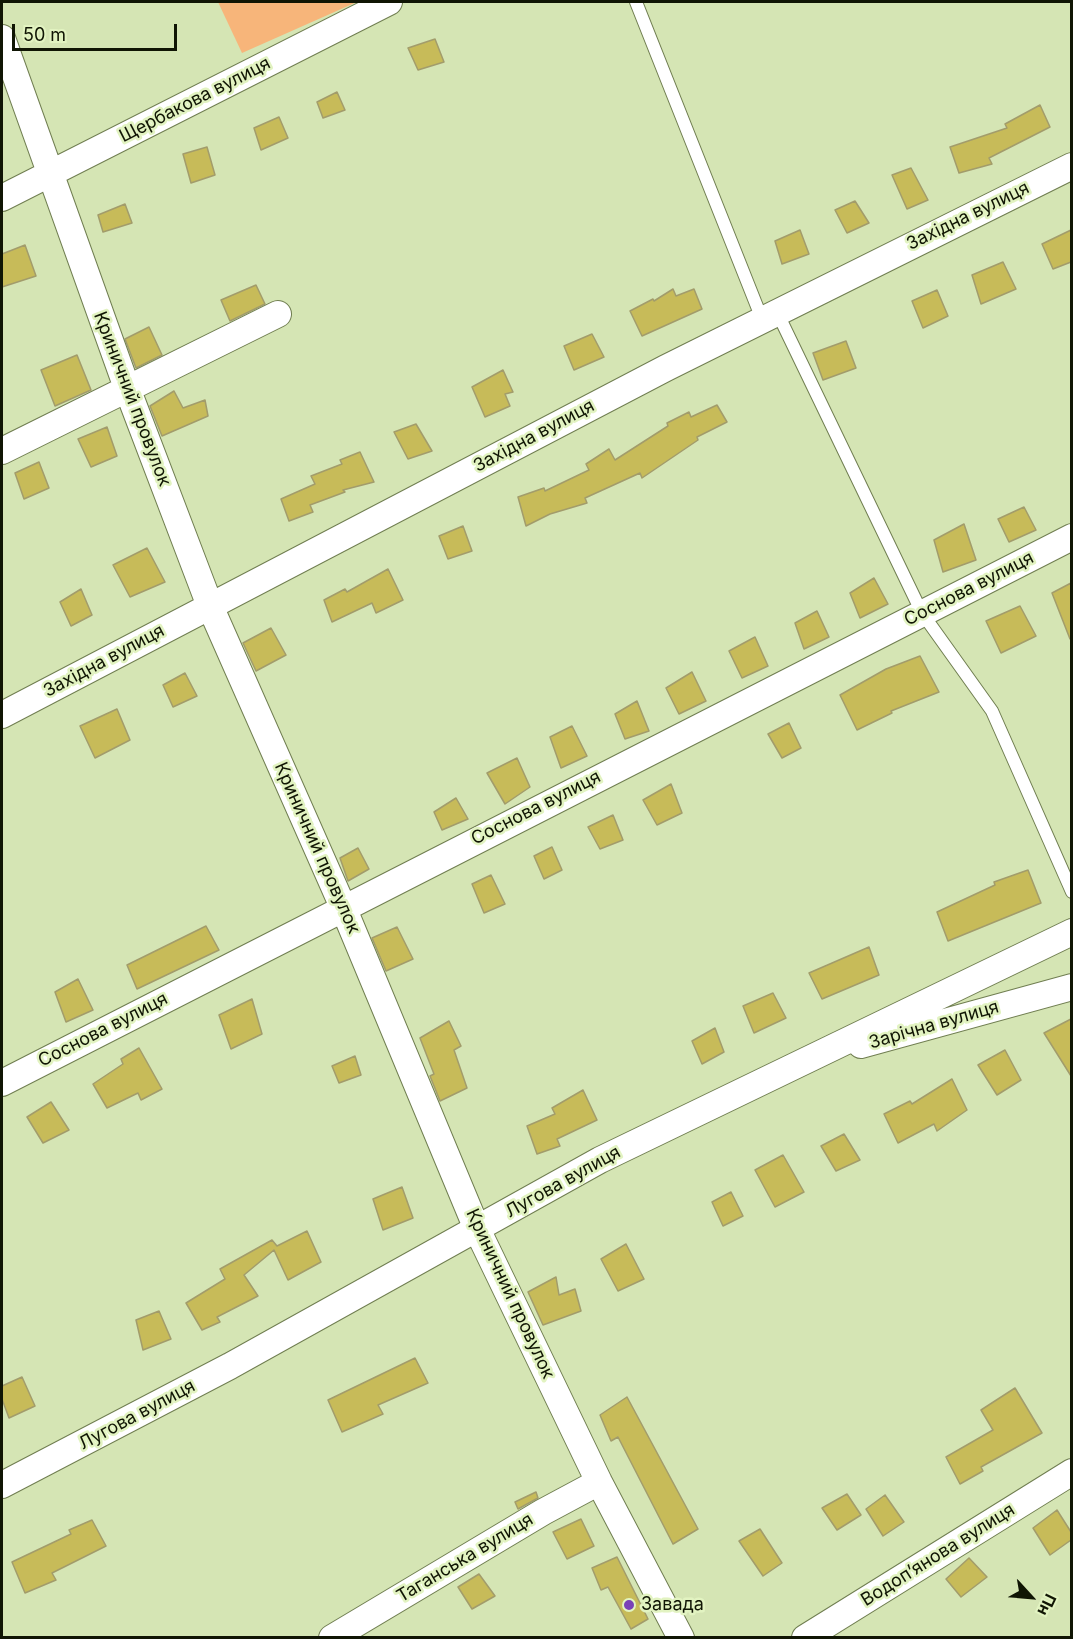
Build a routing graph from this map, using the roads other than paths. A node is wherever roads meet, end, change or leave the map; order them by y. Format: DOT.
graph roads {
  1 [pos="389,2"];
  2 [pos="636,2"];
  3 [pos="2,38"];
  4 [pos="1071,166"];
  5 [pos="49,174"];
  6 [pos="2,198"];
  7 [pos="278,314"];
  8 [pos="769,315"];
  9 [pos="127,388"];
  10 [pos="2,451"];
  11 [pos="1071,537"];
  12 [pos="210,606"];
  13 [pos="921,613"];
  14 [pos="2,715"];
  15 [pos="1071,892"];
  16 [pos="343,907"];
  17 [pos="1071,932"];
  18 [pos="1071,987"];
  19 [pos="796,1064"];
  20 [pos="2,1083"];
  21 [pos="477,1229"];
  22 [pos="1071,1472"];
  23 [pos="599,1482"];
  24 [pos="2,1485"];
  25 [pos="332,1638"];
  26 [pos="681,1638"];
  27 [pos="805,1638"];
  1 -- 5 [label="street, Щербакова вулиця"];
  2 -- 8 [label="lane"];
  3 -- 5 [label="street, Криничний провулок"];
  4 -- 8 [label="street, Західна вулиця"];
  5 -- 6 [label="street, Щербакова вулиця"];
  5 -- 9 [label="street, Криничний провулок"];
  7 -- 9 [label="street"];
  8 -- 12 [label="street, Західна вулиця"];
  8 -- 13 [label="lane"];
  9 -- 10 [label="street"];
  9 -- 12 [label="street, Криничний провулок"];
  11 -- 13 [label="street, Соснова вулиця"];
  12 -- 14 [label="street, Західна вулиця"];
  12 -- 16 [label="street, Криничний провулок"];
  13 -- 15 [label="lane"];
  13 -- 16 [label="street, Соснова вулиця"];
  16 -- 20 [label="street, Соснова вулиця"];
  16 -- 21 [label="street, Криничний провулок"];
  17 -- 19 [label="street, Лугова вулиця"];
  18 -- 19 [label="street, Зарічна вулиця"];
  19 -- 21 [label="street, Лугова вулиця"];
  21 -- 23 [label="street, Криничний провулок"];
  21 -- 24 [label="street, Лугова вулиця"];
  22 -- 27 [label="street, Водоп’янова вулиця"];
  23 -- 25 [label="street, Таганська вулиця"];
  23 -- 26 [label="street, Криничний провулок"];
}
